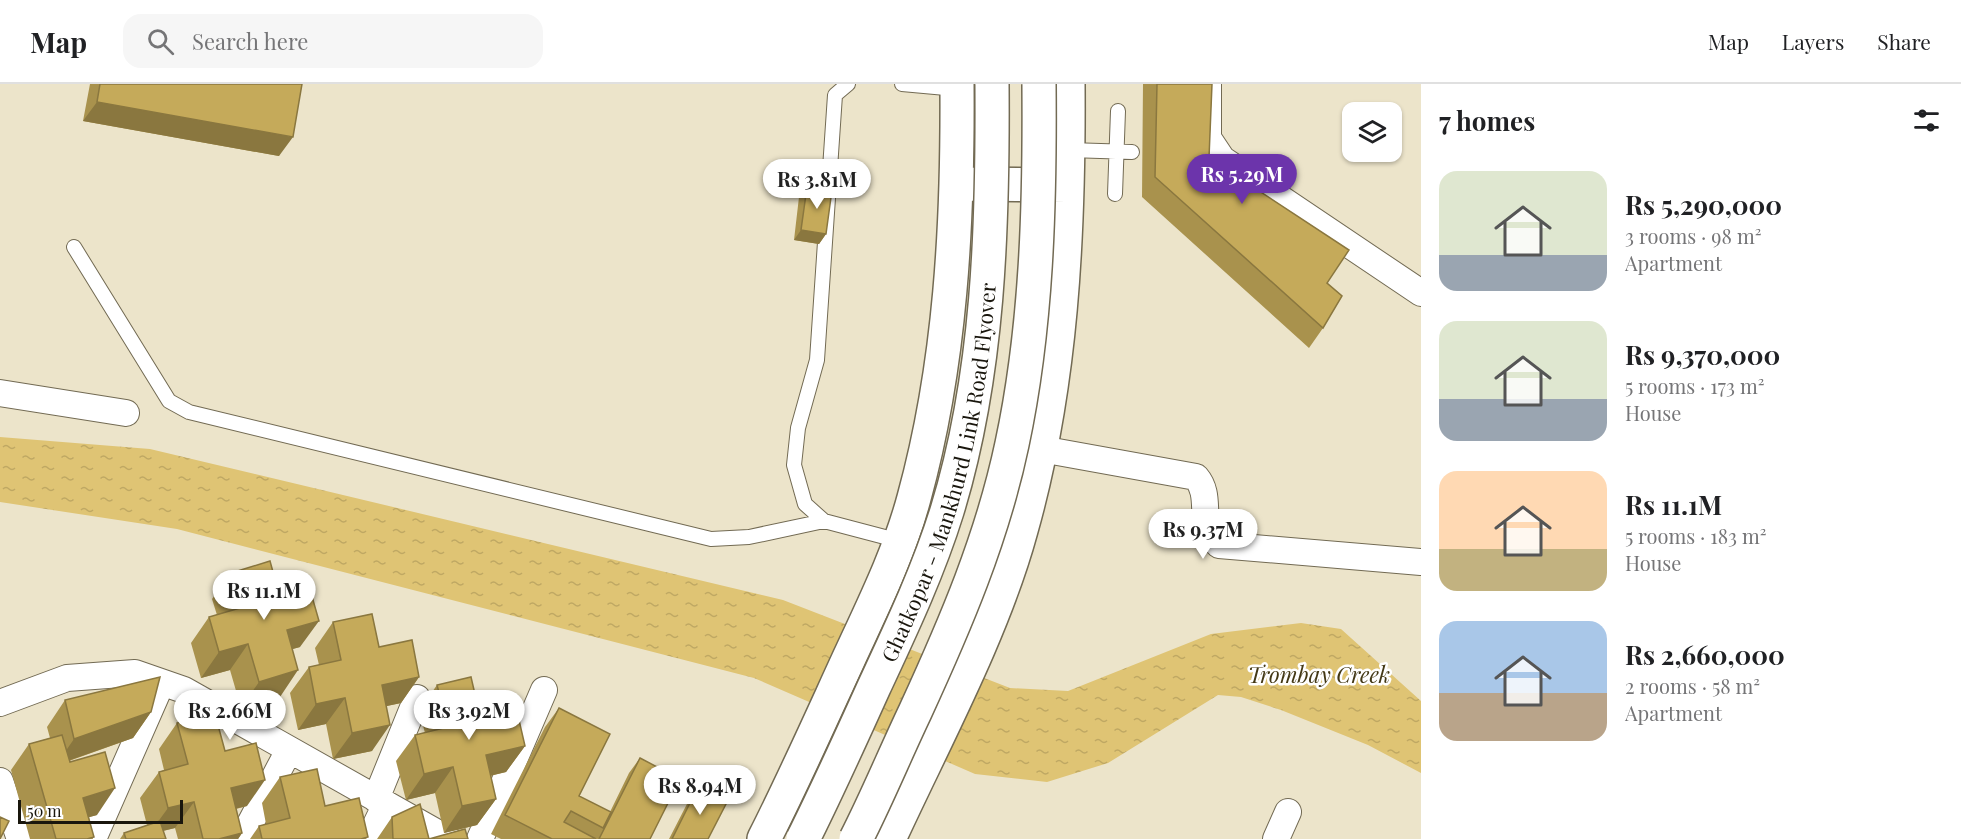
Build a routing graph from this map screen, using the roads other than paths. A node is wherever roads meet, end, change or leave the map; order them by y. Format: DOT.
graph roads {
  1 [pos="848,84"];
  2 [pos="902,84"];
  3 [pos="992,84"];
  4 [pos="1039,84"];
  5 [pos="1068,84"];
  6 [pos="1208,84"];
  7 [pos="957,86"];
  8 [pos="1118,111"];
  9 [pos="1069,150"];
  10 [pos="1117,151"];
  11 [pos="1132,152"];
  12 [pos="958,183"];
  13 [pos="1069,185"];
  14 [pos="1115,194"];
  15 [pos="74,246"];
  16 [pos="1421,293"];
  17 [pos="0,393"];
  18 [pos="126,413"];
  19 [pos="1041,449"];
  20 [pos="824,521"];
  21 [pos="895,555"];
  22 [pos="1421,562"];
  23 [pos="161,682"];
  24 [pos="544,690"];
  25 [pos="417,698"];
  26 [pos="0,703"];
  27 [pos="289,750"];
  28 [pos="0,781"];
  29 [pos="381,801"];
  30 [pos="1288,812"];
  31 [pos="20,839"];
  32 [pos="93,839"];
  33 [pos="242,839"];
  34 [pos="369,839"];
  35 [pos="448,839"];
  36 [pos="480,839"];
  37 [pos="764,839"];
  38 [pos="802,839"];
  39 [pos="856,839"];
  40 [pos="889,839"];
  41 [pos="1276,839"];
  1 -- 20 [label="lane"];
  2 -- 7 [label="lane"];
  3 -- 38 [label="highway, Ghatkopar - Mankhurd Link Road Flyover, bridge"];
  4 -- 39 [label="highway, bridge"];
  5 -- 9 [label="highway"];
  6 -- 16 [label="street"];
  7 -- 12 [label="highway"];
  8 -- 10 [label="lane"];
  9 -- 10 [label="lane"];
  9 -- 13 [label="highway"];
  10 -- 11 [label="lane"];
  10 -- 14 [label="lane"];
  12 -- 13 [label="highway"];
  12 -- 21 [label="highway"];
  13 -- 19 [label="highway"];
  15 -- 20 [label="lane"];
  17 -- 18 [label="street"];
  19 -- 22 [label="street"];
  19 -- 40 [label="highway"];
  20 -- 21 [label="lane"];
  21 -- 37 [label="highway"];
  23 -- 26 [label="street"];
  23 -- 27 [label="street"];
  23 -- 32 [label="street"];
  24 -- 36 [label="street"];
  25 -- 29 [label="street"];
  27 -- 29 [label="street"];
  27 -- 33 [label="street"];
  28 -- 31 [label="street"];
  29 -- 34 [label="street"];
  29 -- 35 [label="street"];
  30 -- 41 [label="street"];
}
